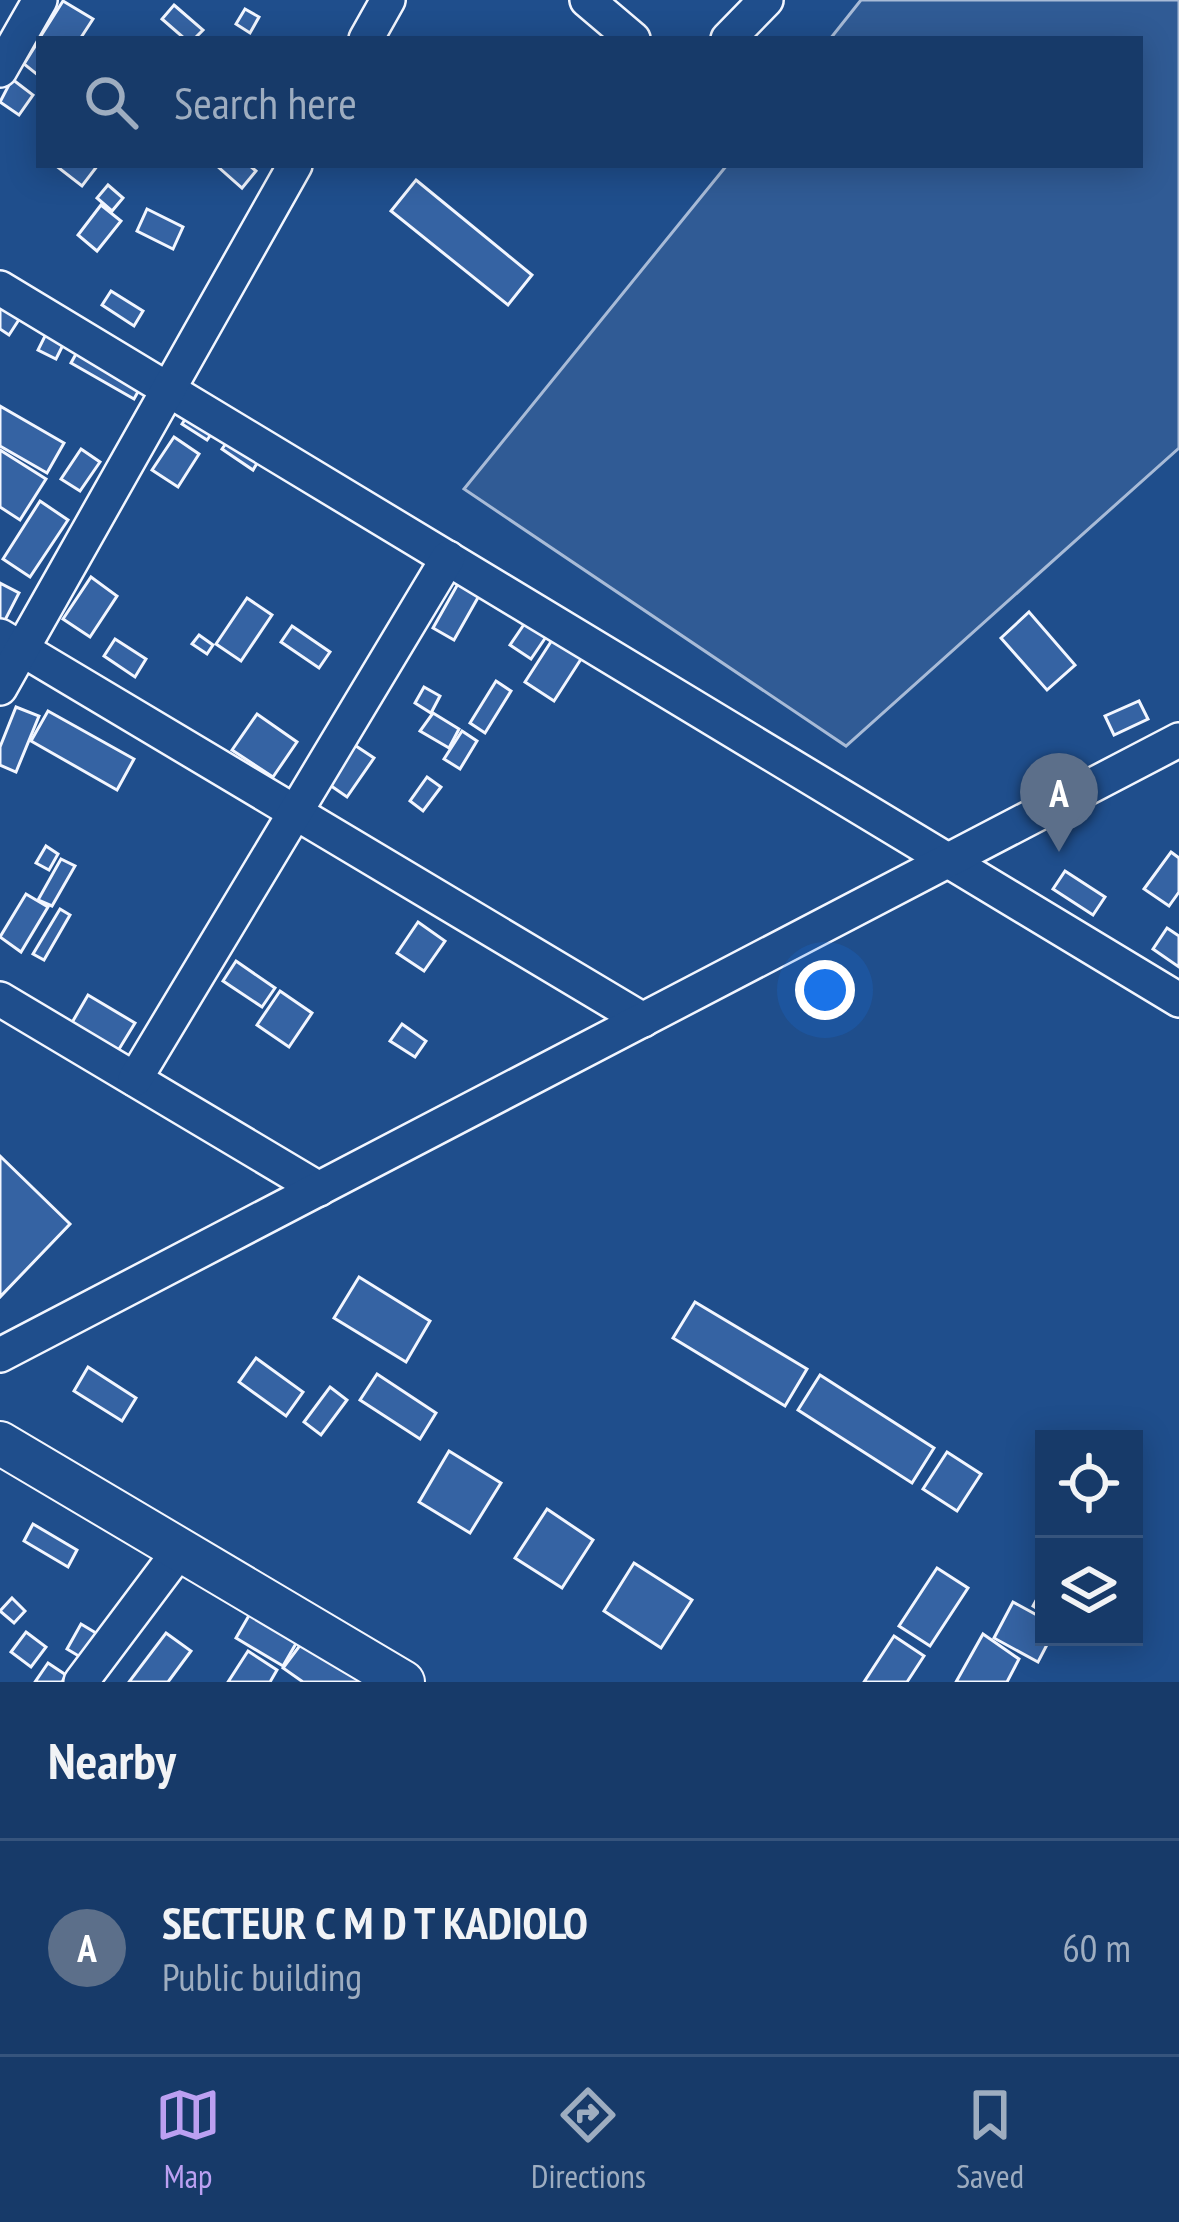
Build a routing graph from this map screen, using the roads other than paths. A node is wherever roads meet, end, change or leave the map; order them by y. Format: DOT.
graph roads {
  1 [pos="40,0"];
  2 [pos="388,0"];
  3 [pos="586,0"];
  4 [pos="766,0"];
  5 [pos="368,36"];
  6 [pos="629,36"];
  7 [pos="731,36"];
  8 [pos="0,70"];
  9 [pos="293,168"];
  10 [pos="0,288"];
  11 [pos="168,389"];
  12 [pos="448,558"];
  13 [pos="11,642"];
  14 [pos="0,688"];
  15 [pos="1179,740"];
  16 [pos="296,812"];
  17 [pos="948,860"];
  18 [pos="0,999"];
  19 [pos="1179,1000"];
  20 [pos="643,1020"];
  21 [pos="135,1079"];
  22 [pos="319,1189"];
  23 [pos="0,1355"];
  24 [pos="0,1442"];
  25 [pos="180,1550"];
  26 [pos="81,1682"];
  27 [pos="403,1682"];
  1 -- 8 [label="street"];
  2 -- 5 [label="street"];
  3 -- 6 [label="street"];
  4 -- 7 [label="street"];
  9 -- 11 [label="street"];
  10 -- 11 [label="street"];
  11 -- 12 [label="street"];
  11 -- 13 [label="street"];
  12 -- 16 [label="street"];
  12 -- 17 [label="street"];
  13 -- 14 [label="street"];
  13 -- 16 [label="street"];
  15 -- 17 [label="street"];
  16 -- 20 [label="street"];
  16 -- 21 [label="street"];
  17 -- 19 [label="street"];
  17 -- 20 [label="street"];
  18 -- 21 [label="street"];
  20 -- 22 [label="street"];
  21 -- 22 [label="street"];
  22 -- 23 [label="street"];
  24 -- 25 [label="main road"];
  25 -- 26 [label="street"];
  25 -- 27 [label="main road"];
}
